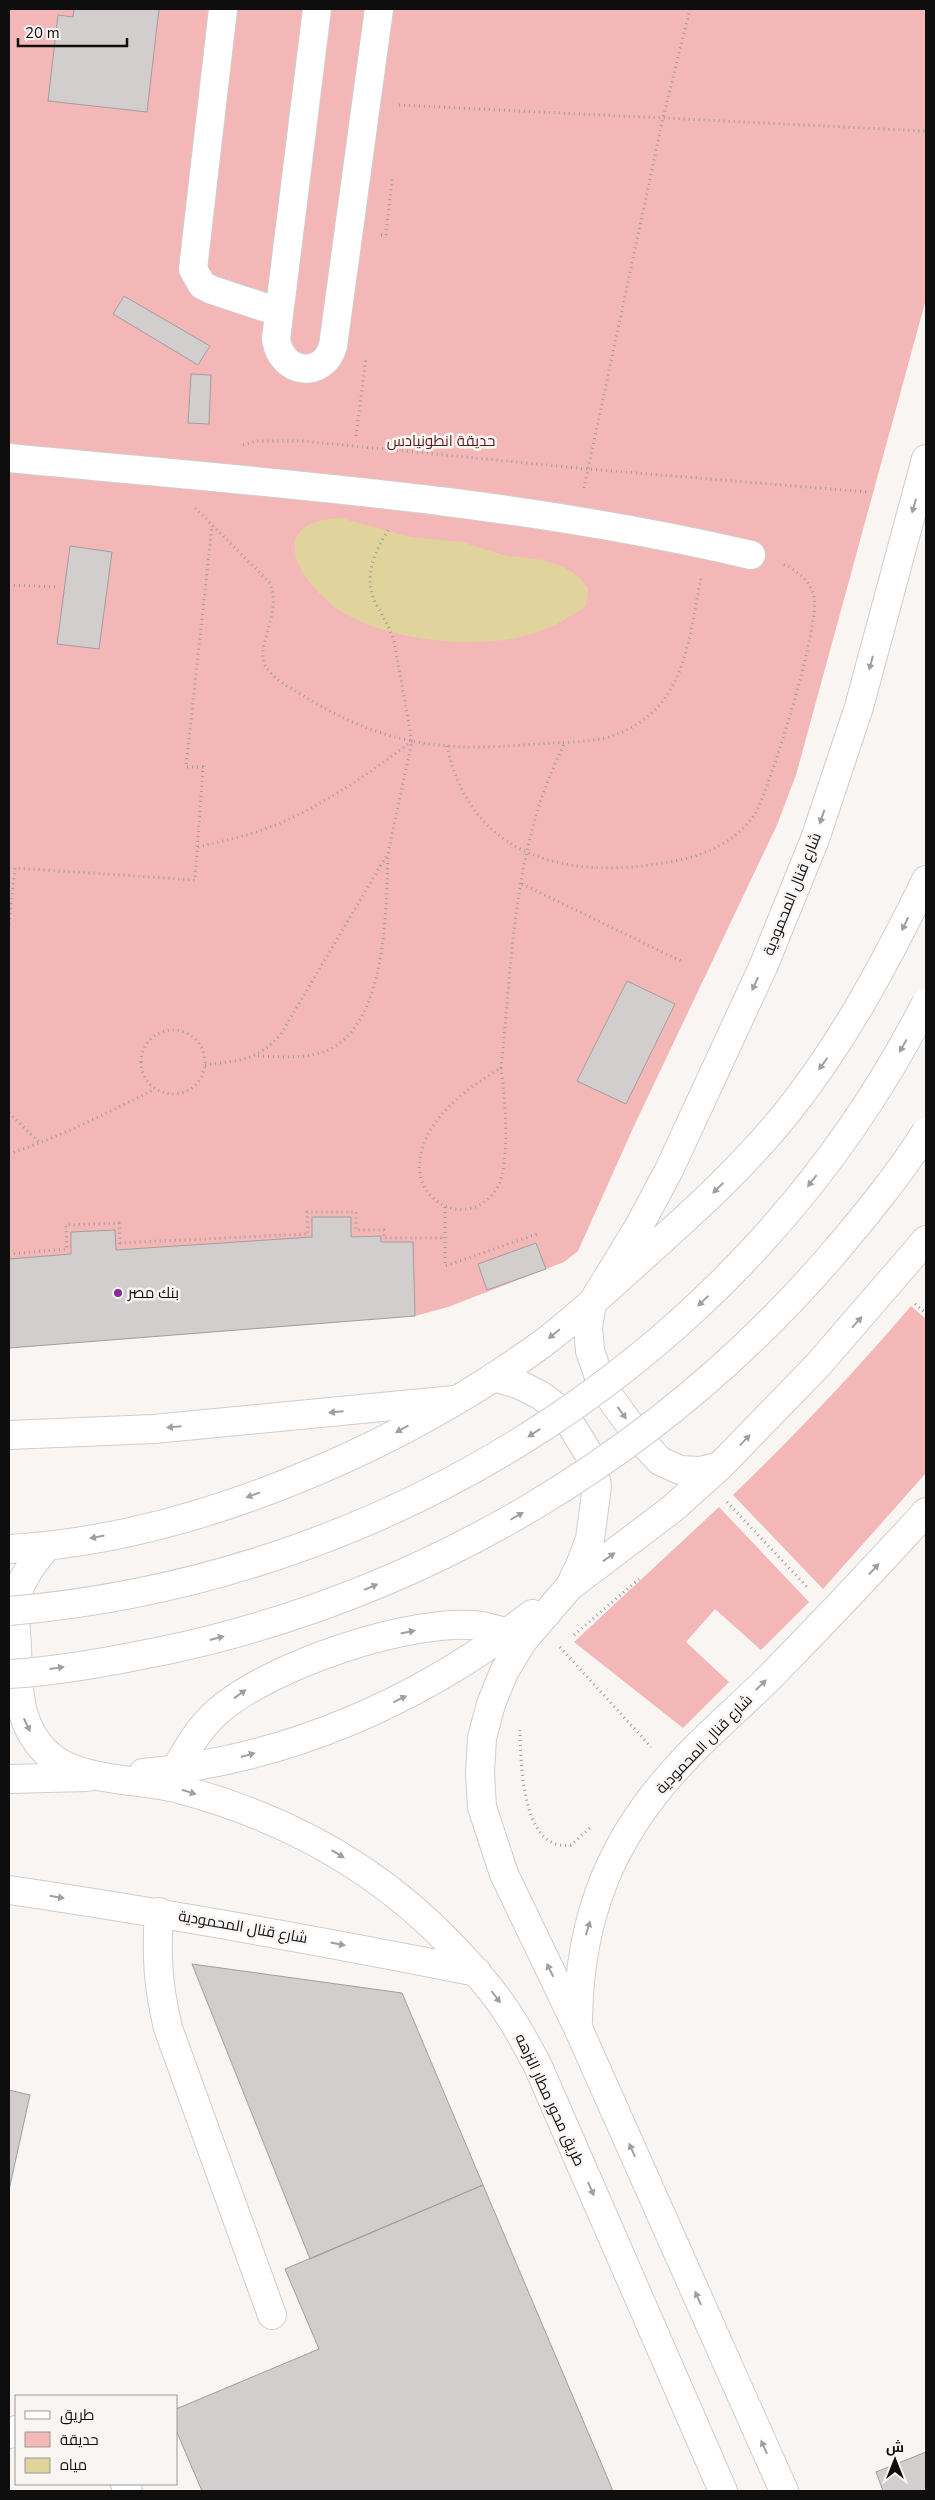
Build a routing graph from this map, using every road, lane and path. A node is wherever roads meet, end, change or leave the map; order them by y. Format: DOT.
graph roads {
  1 [pos="224,9"];
  2 [pos="316,9"];
  3 [pos="379,9"];
  4 [pos="690,9"];
  5 [pos="366,104"];
  6 [pos="663,118"];
  7 [pos="926,131"];
  8 [pos="279,312"];
  9 [pos="240,446"];
  10 [pos="9,458"];
  11 [pos="926,458"];
  12 [pos="588,469"];
  13 [pos="868,492"];
  14 [pos="578,521"];
  15 [pos="392,525"];
  16 [pos="707,544"];
  17 [pos="751,555"];
  18 [pos="9,586"];
  19 [pos="57,587"];
  20 [pos="412,741"];
  21 [pos="565,742"];
  22 [pos="447,746"];
  23 [pos="198,847"];
  24 [pos="526,852"];
  25 [pos="388,853"];
  26 [pos="926,880"];
  27 [pos="522,884"];
  28 [pos="9,924"];
  29 [pos="681,961"];
  30 [pos="926,1004"];
  31 [pos="257,1056"];
  32 [pos="205,1064"];
  33 [pos="501,1068"];
  34 [pos="155,1089"];
  35 [pos="9,1112"];
  36 [pos="926,1132"];
  37 [pos="40,1144"];
  38 [pos="9,1154"];
  39 [pos="446,1207"];
  40 [pos="537,1234"];
  41 [pos="444,1238"];
  42 [pos="926,1240"];
  43 [pos="9,1254"];
  44 [pos="912,1301"];
  45 [pos="592,1303"];
  46 [pos="926,1313"];
  47 [pos="493,1377"];
  48 [pos="454,1400"];
  49 [pos="9,1435"];
  50 [pos="720,1466"];
  51 [pos="723,1498"];
  52 [pos="926,1512"];
  53 [pos="47,1546"];
  54 [pos="9,1548"];
  55 [pos="643,1575"];
  56 [pos="570,1586"];
  57 [pos="813,1593"];
  58 [pos="9,1611"];
  59 [pos="508,1633"];
  60 [pos="573,1636"];
  61 [pos="566,1642"];
  62 [pos="560,1647"];
  63 [pos="554,1652"];
  64 [pos="9,1674"];
  65 [pos="520,1722"];
  66 [pos="654,1749"];
  67 [pos="175,1770"];
  68 [pos="106,1776"];
  69 [pos="9,1779"];
  70 [pos="598,1820"];
  71 [pos="9,1890"];
  72 [pos="159,1912"];
  73 [pos="477,1972"];
  74 [pos="578,2028"];
  75 [pos="272,2315"];
  76 [pos="723,2491"];
  77 [pos="784,2491"];
  1 -- 8 [label="main road"];
  2 -- 8 [label="main road"];
  3 -- 5 [label="main road"];
  4 -- 6 [label="path"];
  5 -- 6 [label="path"];
  5 -- 8 [label="main road"];
  6 -- 7 [label="path"];
  6 -- 12 [label="path"];
  9 -- 12 [label="path"];
  10 -- 14 [label="main road"];
  11 -- 45 [label="main road, شارع قنال المحمودية, one-way"];
  12 -- 13 [label="path"];
  12 -- 14 [label="path"];
  14 -- 16 [label="main road"];
  15 -- 20 [label="path"];
  16 -- 17 [label="main road"];
  16 -- 21 [label="path"];
  17 -- 24 [label="path"];
  18 -- 19 [label="path"];
  20 -- 22 [label="path"];
  20 -- 23 [label="path"];
  20 -- 23 [label="path"];
  20 -- 25 [label="path"];
  21 -- 22 [label="path"];
  21 -- 24 [label="path"];
  22 -- 24 [label="path"];
  23 -- 28 [label="path"];
  24 -- 27 [label="path"];
  25 -- 31 [label="path"];
  25 -- 31 [label="path"];
  26 -- 45 [label="main road, one-way"];
  27 -- 29 [label="path"];
  27 -- 33 [label="path"];
  30 -- 58 [label="main road, one-way, bridge"];
  31 -- 32 [label="path"];
  32 -- 34 [label="path"];
  32 -- 34 [label="path"];
  33 -- 39 [label="path"];
  33 -- 39 [label="path"];
  34 -- 37 [label="path"];
  35 -- 37 [label="path"];
  64 -- 36 [label="main road, one-way, bridge"];
  37 -- 38 [label="path"];
  39 -- 41 [label="path"];
  40 -- 41 [label="path"];
  41 -- 43 [label="path"];
  50 -- 42 [label="main road, one-way"];
  44 -- 46 [label="path"];
  45 -- 47 [label="main road, one-way"];
  45 -- 50 [label="main road, one-way"];
  47 -- 48 [label="main road"];
  47 -- 56 [label="main road"];
  48 -- 49 [label="main road, one-way"];
  48 -- 53 [label="main road, one-way"];
  56 -- 50 [label="main road, one-way"];
  51 -- 57 [label="path"];
  74 -- 52 [label="main road, شارع قنال المحمودية, one-way"];
  53 -- 54 [label="main road"];
  53 -- 68 [label="main road, one-way"];
  55 -- 60 [label="path"];
  56 -- 59 [label="main road"];
  74 -- 56 [label="main road, one-way"];
  67 -- 59 [label="main road, one-way"];
  67 -- 59 [label="main road, one-way"];
  61 -- 62 [label="path"];
  62 -- 63 [label="path"];
  62 -- 66 [label="path"];
  65 -- 70 [label="path"];
  67 -- 68 [label="main road"];
  68 -- 69 [label="main road"];
  68 -- 73 [label="main road, طريق محور مطار النزهه, one-way"];
  71 -- 72 [label="main road, شارع قنال المحمودية, one-way"];
  72 -- 73 [label="main road, شارع قنال المحمودية, one-way"];
  72 -- 75 [label="main road"];
  73 -- 76 [label="main road, طريق محور مطار النزهه, one-way"];
  77 -- 74 [label="main road, one-way"];
}
